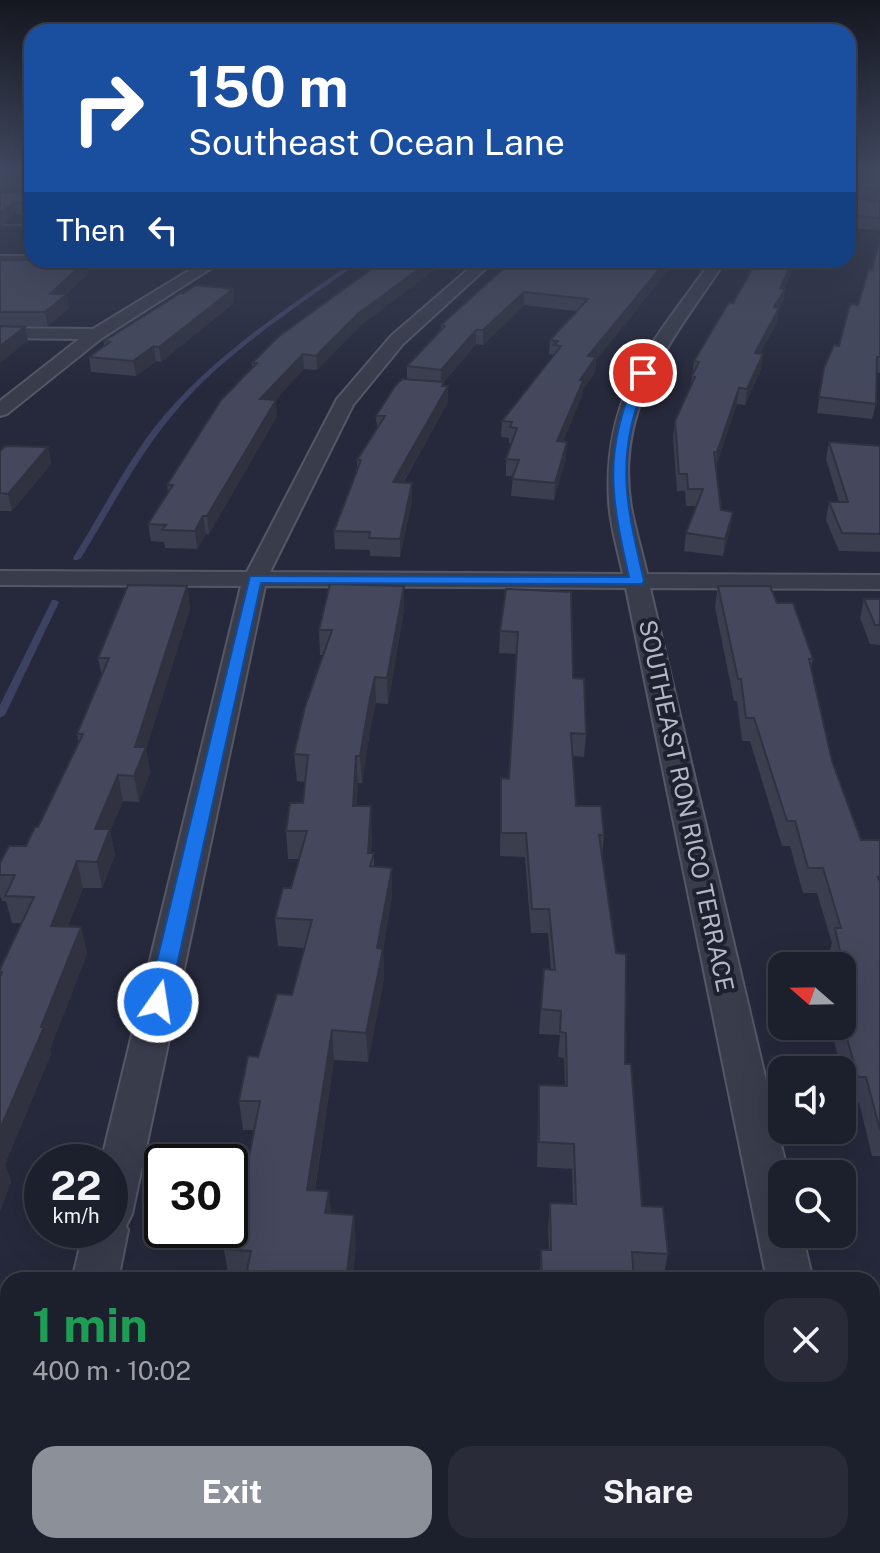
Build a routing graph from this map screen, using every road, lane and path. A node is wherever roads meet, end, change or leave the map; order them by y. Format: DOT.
graph roads {
  1 [pos="0,260"];
  2 [pos="24,260"];
  3 [pos="204,268"];
  4 [pos="479,268"];
  5 [pos="714,268"];
  6 [pos="0,333"];
  7 [pos="96,334"];
  8 [pos="0,410"];
  9 [pos="0,578"];
  10 [pos="255,579"];
  11 [pos="637,581"];
  12 [pos="880,582"];
  13 [pos="126,1144"];
  14 [pos="102,1248"];
  15 [pos="97,1272"];
  16 [pos="788,1272"];
  1 -- 2 [label="street"];
  3 -- 7 [label="street"];
  4 -- 10 [label="street"];
  5 -- 11 [label="street, SOUTHEAST RON RICO TERRACE"];
  6 -- 7 [label="street"];
  7 -- 8 [label="street"];
  9 -- 10 [label="street"];
  10 -- 11 [label="street"];
  10 -- 13 [label="street"];
  11 -- 12 [label="street"];
  11 -- 16 [label="street, SOUTHEAST RON RICO TERRACE"];
  14 -- 15 [label="street"];
}
